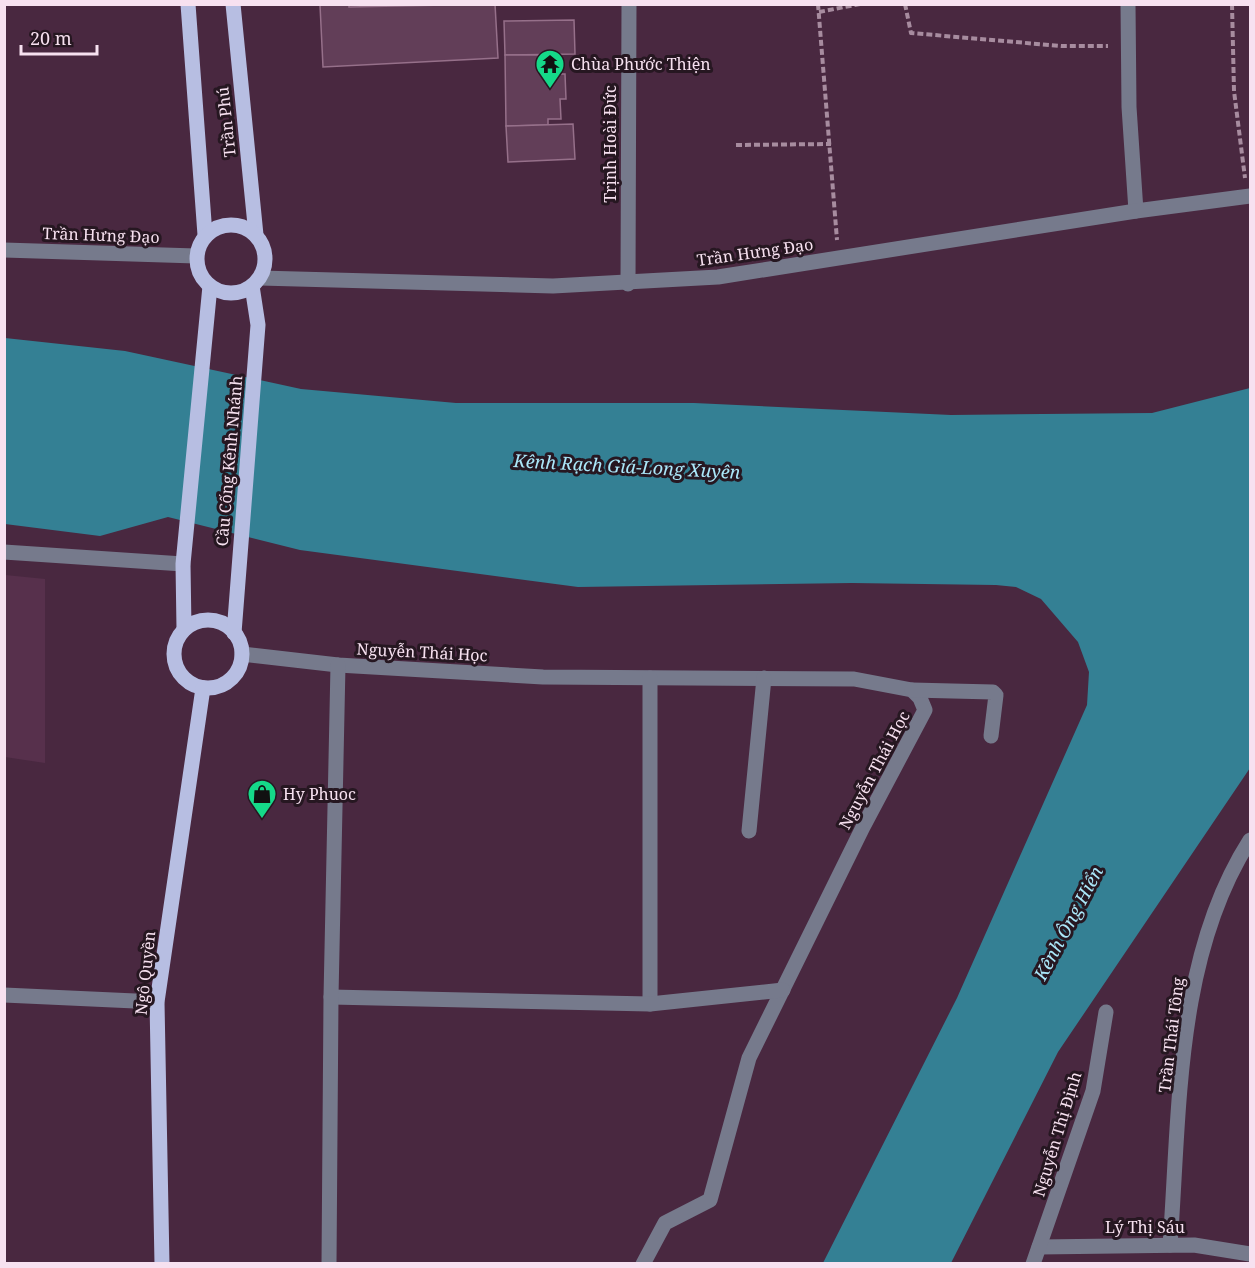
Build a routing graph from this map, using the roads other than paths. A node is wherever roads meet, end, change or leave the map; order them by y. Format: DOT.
graph roads {
  1 [pos="188,4"];
  2 [pos="232,4"];
  3 [pos="628,4"];
  4 [pos="1128,4"];
  5 [pos="1249,197"];
  6 [pos="1136,211"];
  7 [pos="205,235"];
  8 [pos="256,235"];
  9 [pos="4,250"];
  10 [pos="196,256"];
  11 [pos="256,282"];
  12 [pos="628,284"];
  13 [pos="210,286"];
  14 [pos="4,552"];
  15 [pos="183,564"];
  16 [pos="184,629"];
  17 [pos="234,633"];
  18 [pos="242,654"];
  19 [pos="338,665"];
  20 [pos="650,678"];
  21 [pos="764,678"];
  22 [pos="203,688"];
  23 [pos="912,690"];
  24 [pos="991,736"];
  25 [pos="749,831"];
  26 [pos="1251,840"];
  27 [pos="783,990"];
  28 [pos="4,995"];
  29 [pos="331,997"];
  30 [pos="157,1002"];
  31 [pos="650,1004"];
  32 [pos="1106,1012"];
  33 [pos="1170,1245"];
  34 [pos="1039,1247"];
  35 [pos="1251,1254"];
  36 [pos="162,1263"];
  37 [pos="329,1263"];
  38 [pos="643,1263"];
  39 [pos="1033,1263"];
  1 -- 7 [label="main road, Trần Phú"];
  2 -- 8 [label="main road, Trần Phú"];
  3 -- 12 [label="street, Trịnh Hoài Đức"];
  4 -- 6 [label="street"];
  5 -- 6 [label="street, Trần Hưng Đạo"];
  6 -- 12 [label="street, Trần Hưng Đạo"];
  7 -- 8 [label="main road"];
  7 -- 10 [label="main road"];
  8 -- 11 [label="main road"];
  9 -- 10 [label="street, Trần Hưng Đạo"];
  10 -- 13 [label="main road"];
  11 -- 12 [label="street, Trần Hưng Đạo"];
  11 -- 13 [label="main road"];
  11 -- 17 [label="main road, Cầu Cống Kênh Nhánh"];
  13 -- 15 [label="main road"];
  14 -- 15 [label="street"];
  15 -- 16 [label="main road"];
  16 -- 17 [label="main road"];
  16 -- 22 [label="main road"];
  17 -- 18 [label="main road"];
  18 -- 19 [label="street, Nguyễn Thái Học"];
  18 -- 22 [label="main road"];
  19 -- 20 [label="street, Nguyễn Thái Học"];
  19 -- 29 [label="street"];
  20 -- 21 [label="street, Nguyễn Thái Học"];
  20 -- 31 [label="street"];
  21 -- 23 [label="street, Nguyễn Thái Học"];
  21 -- 25 [label="street"];
  22 -- 30 [label="main road, Ngô Quyền"];
  23 -- 24 [label="street"];
  23 -- 27 [label="street, Nguyễn Thái Học"];
  26 -- 33 [label="street, Trần Thái Tông"];
  27 -- 31 [label="street"];
  27 -- 38 [label="street, Nguyễn Thái Học"];
  28 -- 30 [label="street"];
  29 -- 31 [label="street"];
  29 -- 37 [label="street"];
  30 -- 36 [label="main road, Ngô Quyền"];
  32 -- 34 [label="street, Nguyễn Thị Định"];
  33 -- 34 [label="street, Lý Thị Sáu"];
  33 -- 35 [label="street, Lý Thị Sáu"];
  34 -- 39 [label="street, Nguyễn Thị Định"];
}
